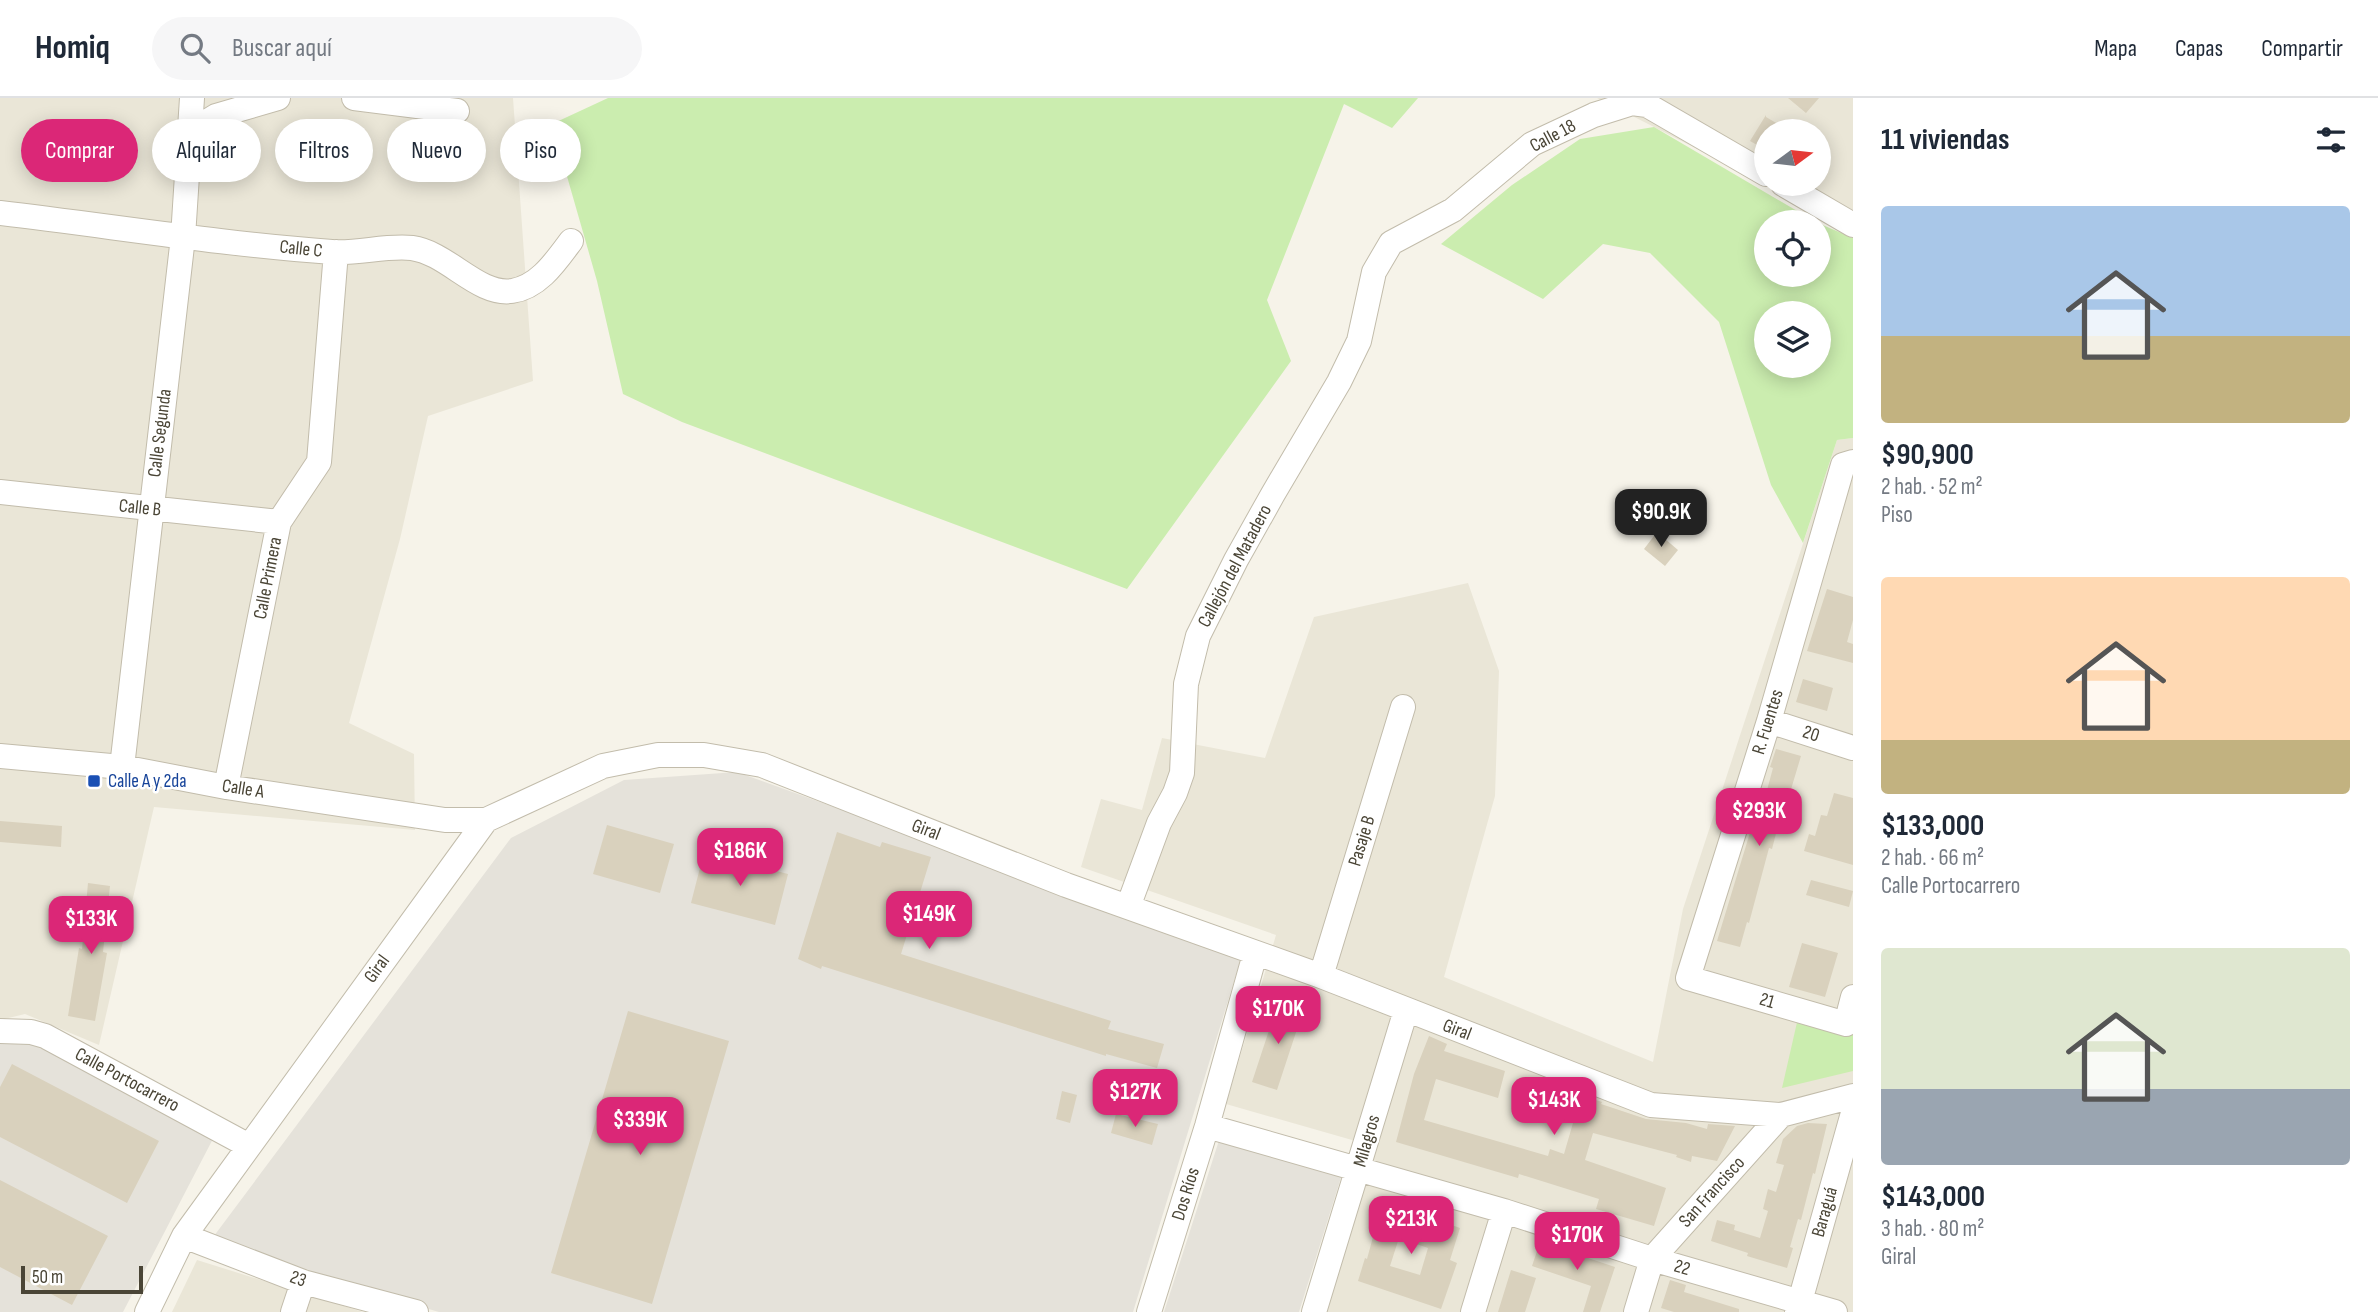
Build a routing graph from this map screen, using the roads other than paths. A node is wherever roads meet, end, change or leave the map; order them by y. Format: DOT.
graph roads {
  1 [pos="192,98"];
  2 [pos="278,98"];
  3 [pos="354,98"];
  4 [pos="1649,101"];
  5 [pos="457,111"];
  6 [pos="191,119"];
  7 [pos="211,119"];
  8 [pos="1754,167"];
  9 [pos="187,182"];
  10 [pos="1803,196"];
  11 [pos="0,213"];
  12 [pos="1853,225"];
  13 [pos="183,237"];
  14 [pos="571,241"];
  15 [pos="1391,243"];
  16 [pos="336,252"];
  17 [pos="1848,464"];
  18 [pos="0,492"];
  19 [pos="150,509"];
  20 [pos="279,522"];
  21 [pos="1403,707"];
  22 [pos="1769,721"];
  23 [pos="1853,748"];
  24 [pos="0,756"];
  25 [pos="122,767"];
  26 [pos="226,787"];
  27 [pos="486,820"];
  28 [pos="1128,907"];
  29 [pos="1255,954"];
  30 [pos="1321,976"];
  31 [pos="1688,978"];
  32 [pos="1853,997"];
  33 [pos="1406,1010"];
  34 [pos="0,1031"];
  35 [pos="1853,1096"];
  36 [pos="1853,1113"];
  37 [pos="1781,1115"];
  38 [pos="1208,1126"];
  39 [pos="249,1146"];
  40 [pos="1359,1168"];
  41 [pos="1504,1210"];
  42 [pos="184,1236"];
  43 [pos="1652,1259"];
  44 [pos="303,1282"];
  45 [pos="1799,1307"];
  46 [pos="147,1312"];
  47 [pos="293,1312"];
  48 [pos="416,1312"];
  49 [pos="1149,1312"];
  50 [pos="1314,1312"];
  51 [pos="1473,1312"];
  52 [pos="1636,1312"];
  53 [pos="1835,1312"];
  1 -- 6 [label="street, Calle Segunda"];
  2 -- 7 [label="street"];
  3 -- 5 [label="street"];
  4 -- 8 [label="street, Calle 18"];
  4 -- 15 [label="street, Calle 18"];
  9 -- 13 [label="street, Calle Segunda"];
  10 -- 12 [label="street"];
  11 -- 13 [label="street, Calle C"];
  13 -- 16 [label="street, Calle C"];
  13 -- 19 [label="street, Calle Segunda"];
  14 -- 16 [label="street, Calle C"];
  15 -- 28 [label="street, Callejón del Matadero"];
  16 -- 20 [label="street, Calle Primera"];
  17 -- 22 [label="street, R. Fuentes"];
  18 -- 19 [label="street, Calle B"];
  19 -- 20 [label="street, Calle B"];
  19 -- 25 [label="street, Calle Segunda"];
  20 -- 26 [label="street, Calle Primera"];
  21 -- 30 [label="street, Pasaje B"];
  22 -- 23 [label="street, 20"];
  22 -- 31 [label="street, R. Fuentes"];
  24 -- 25 [label="street, Calle A"];
  25 -- 26 [label="street, Calle A"];
  26 -- 27 [label="street, Calle A"];
  27 -- 28 [label="street, Giral"];
  27 -- 39 [label="street, Giral"];
  28 -- 29 [label="street, Giral"];
  29 -- 30 [label="street, Giral"];
  29 -- 38 [label="street, Dos Ríos"];
  30 -- 33 [label="street, Giral"];
  31 -- 32 [label="street, 21"];
  33 -- 37 [label="street, Giral"];
  33 -- 40 [label="street, Milagros"];
  34 -- 39 [label="street, Calle Portocarrero"];
  35 -- 37 [label="street, Giral"];
  36 -- 45 [label="street, Baraguá"];
  37 -- 43 [label="street, San Francisco"];
  38 -- 40 [label="street, 22"];
  38 -- 49 [label="street, Dos Ríos"];
  39 -- 42 [label="street, Giral"];
  40 -- 41 [label="street, 22"];
  40 -- 50 [label="street, Milagros"];
  41 -- 43 [label="street, 22"];
  41 -- 51 [label="street"];
  42 -- 44 [label="street, 23"];
  42 -- 46 [label="street, Giral"];
  43 -- 45 [label="street, 22"];
  43 -- 52 [label="street, San Francisco"];
  44 -- 47 [label="street"];
  44 -- 48 [label="street, 23"];
  45 -- 53 [label="street, 22"];
}
